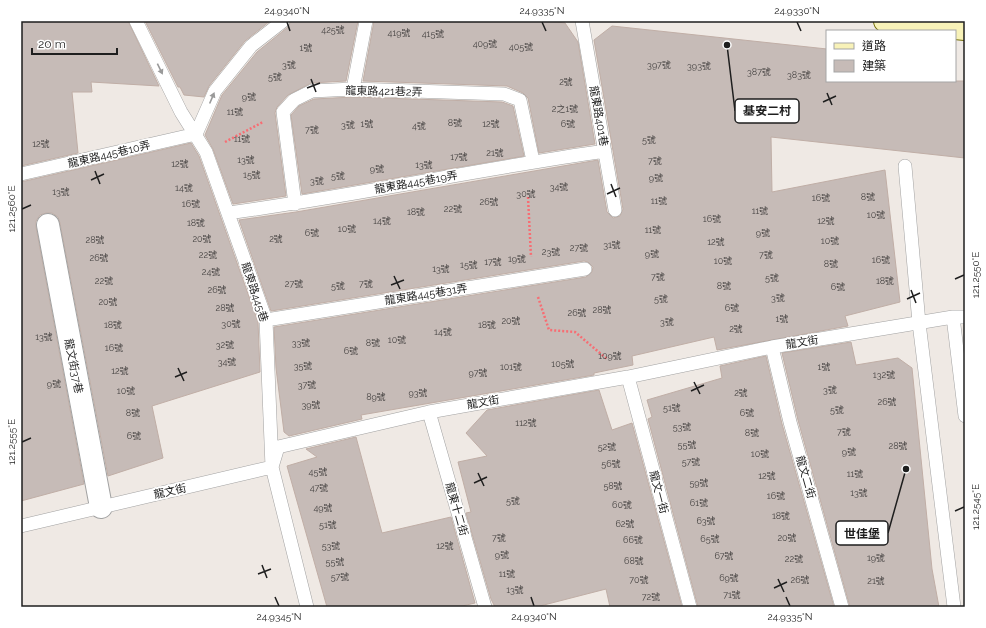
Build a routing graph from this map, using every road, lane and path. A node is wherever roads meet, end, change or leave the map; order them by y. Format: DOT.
graph roads {
  1 [pos="136,21"];
  2 [pos="283,21"];
  3 [pos="366,21"];
  4 [pos="582,21"];
  5 [pos="885,21"];
  6 [pos="965,29"];
  7 [pos="354,89"];
  8 [pos="283,112"];
  9 [pos="196,134"];
  10 [pos="605,151"];
  11 [pos="206,152"];
  12 [pos="532,161"];
  13 [pos="904,166"];
  14 [pos="21,174"];
  15 [pos="528,197"];
  16 [pos="295,204"];
  17 [pos="615,210"];
  18 [pos="228,213"];
  19 [pos="48,225"];
  20 [pos="585,269"];
  21 [pos="532,277"];
  22 [pos="959,317"];
  23 [pos="266,320"];
  24 [pos="918,323"];
  25 [pos="772,347"];
  26 [pos="628,377"];
  27 [pos="428,412"];
  28 [pos="965,416"];
  29 [pos="272,468"];
  30 [pos="101,507"];
  31 [pos="21,526"];
  32 [pos="307,607"];
  33 [pos="485,607"];
  34 [pos="690,607"];
  35 [pos="842,607"];
  36 [pos="954,607"];
  1 -- 9 [label="lane, 龍東路445巷, one-way"];
  9 -- 2 [label="lane, one-way"];
  3 -- 7 [label="lane"];
  4 -- 10 [label="lane, 龍東路401巷"];
  5 -- 6 [label="street"];
  7 -- 8 [label="lane, 龍東路421巷2弄"];
  7 -- 12 [label="lane, 龍東路421巷2弄"];
  8 -- 11 [label="path"];
  8 -- 16 [label="lane"];
  9 -- 11 [label="lane, 龍東路445巷"];
  9 -- 14 [label="lane, 龍東路445巷10弄"];
  10 -- 12 [label="lane, 龍東路445巷19弄"];
  10 -- 17 [label="lane, 龍東路401巷"];
  11 -- 18 [label="lane, 龍東路445巷"];
  12 -- 16 [label="lane, 龍東路445巷19弄"];
  13 -- 24 [label="lane"];
  15 -- 21 [label="path"];
  16 -- 18 [label="lane, 龍東路445巷19弄"];
  18 -- 23 [label="lane, 龍東路445巷"];
  19 -- 30 [label="street, 龍文街37巷"];
  20 -- 21 [label="lane, 龍東路445巷31弄"];
  21 -- 23 [label="lane, 龍東路445巷31弄"];
  21 -- 26 [label="path"];
  22 -- 24 [label="lane, 龍文街"];
  22 -- 28 [label="lane"];
  23 -- 29 [label="lane, 龍東路445巷"];
  24 -- 25 [label="lane, 龍文街"];
  24 -- 36 [label="lane"];
  25 -- 26 [label="lane, 龍文街"];
  25 -- 35 [label="lane, 龍文二街"];
  26 -- 27 [label="lane, 龍文街"];
  26 -- 34 [label="lane, 龍文一街"];
  27 -- 29 [label="lane, 龍文街"];
  27 -- 33 [label="lane, 龍東十二街"];
  29 -- 30 [label="lane, 龍文街"];
  29 -- 32 [label="lane, 龍東路445巷"];
  30 -- 31 [label="lane, 龍文街"];
}
